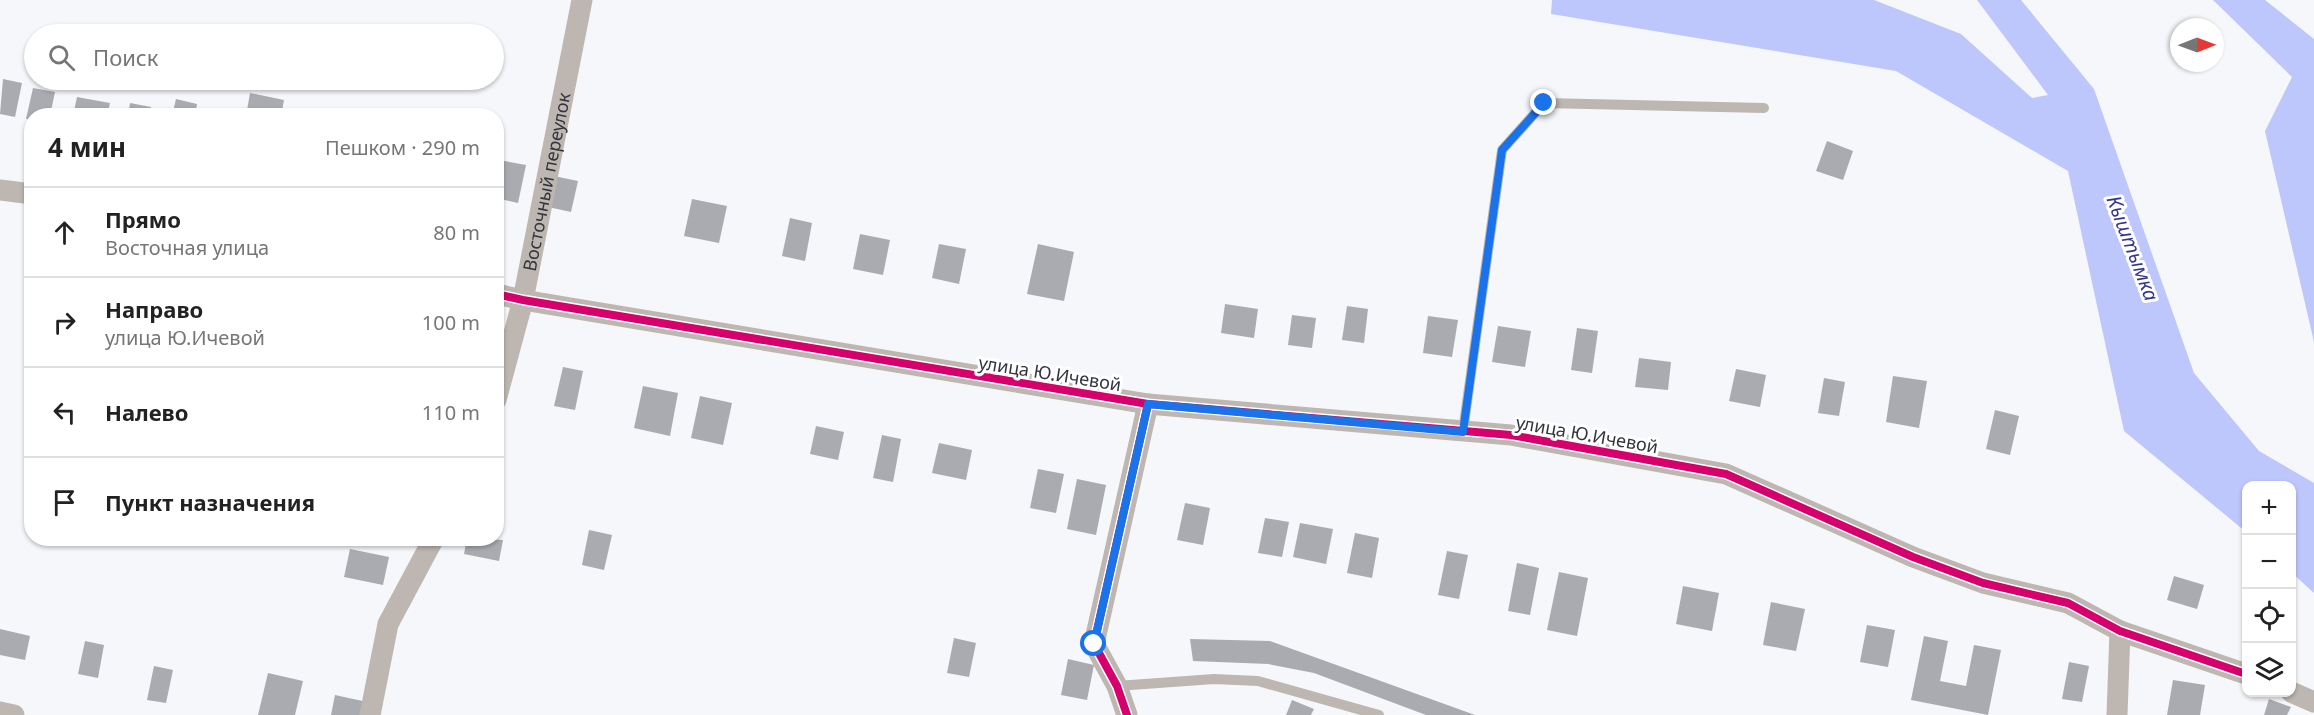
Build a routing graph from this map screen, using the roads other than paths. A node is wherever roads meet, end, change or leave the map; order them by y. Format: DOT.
graph roads {
  1 [pos="582,0"];
  2 [pos="1764,108"];
  3 [pos="0,190"];
  4 [pos="24,193"];
  5 [pos="504,296"];
  6 [pos="523,300"];
  7 [pos="504,370"];
  8 [pos="1148,404"];
  9 [pos="1463,432"];
  10 [pos="430,546"];
  11 [pos="2120,632"];
  12 [pos="2242,672"];
  13 [pos="1118,686"];
  14 [pos="2296,695"];
  15 [pos="2314,702"];
  16 [pos="0,712"];
  17 [pos="14,715"];
  18 [pos="370,715"];
  19 [pos="1126,715"];
  20 [pos="1378,715"];
  21 [pos="2117,715"];
  1 -- 6 [label="street, Восточный переулок"];
  2 -- 9 [label="lane"];
  3 -- 4 [label="street"];
  5 -- 6 [label="street, улица Ю.Ичевой"];
  6 -- 7 [label="street, Восточный переулок"];
  6 -- 8 [label="street, улица Ю.Ичевой"];
  8 -- 9 [label="street, улица Ю.Ичевой"];
  8 -- 13 [label="street"];
  9 -- 11 [label="street, улица Ю.Ичевой"];
  10 -- 18 [label="street"];
  11 -- 12 [label="street, улица Ю.Ичевой"];
  11 -- 21 [label="street"];
  13 -- 19 [label="street"];
  13 -- 20 [label="lane"];
  14 -- 15 [label="street"];
  16 -- 17 [label="street"];
}
